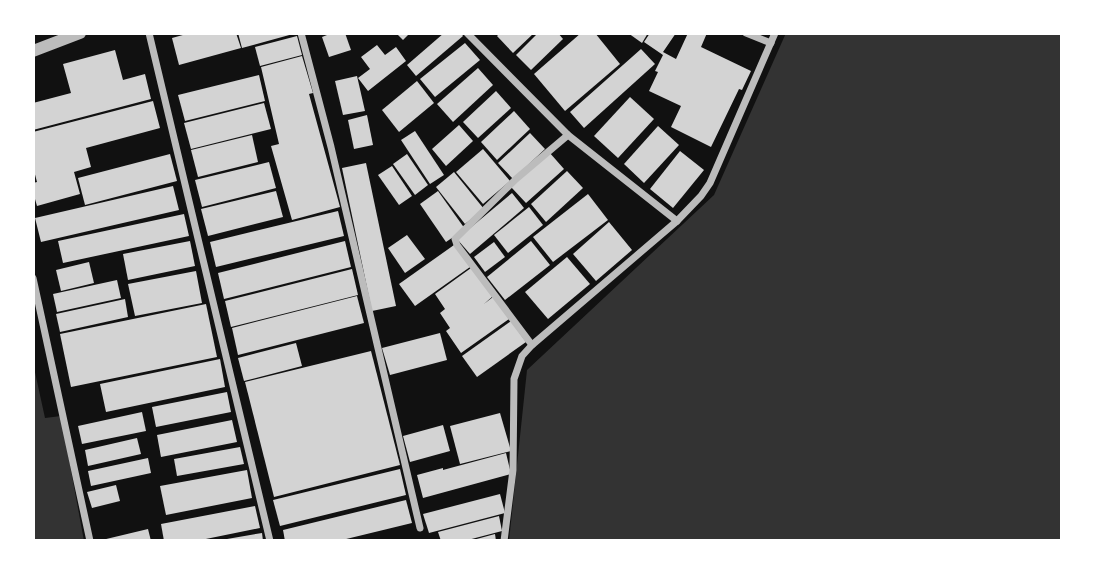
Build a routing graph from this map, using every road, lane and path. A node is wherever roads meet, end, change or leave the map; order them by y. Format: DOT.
graph roads {
  1 [pos="80,33"];
  2 [pos="149,33"];
  3 [pos="301,33"];
  4 [pos="467,33"];
  5 [pos="746,33"];
  6 [pos="775,33"];
  7 [pos="771,43"];
  8 [pos="33,51"];
  9 [pos="568,135"];
  10 [pos="677,221"];
  11 [pos="33,278"];
  12 [pos="533,345"];
  13 [pos="419,528"];
  14 [pos="90,541"];
  15 [pos="270,541"];
  16 [pos="505,541"];
  1 -- 8 [label="street"];
  2 -- 15 [label="street"];
  3 -- 13 [label="street"];
  4 -- 9 [label="street"];
  5 -- 7 [label="street"];
  6 -- 7 [label="street"];
  7 -- 10 [label="street"];
  9 -- 10 [label="street"];
  9 -- 12 [label="street"];
  10 -- 12 [label="street"];
  11 -- 14 [label="street"];
  12 -- 16 [label="street"];
}
